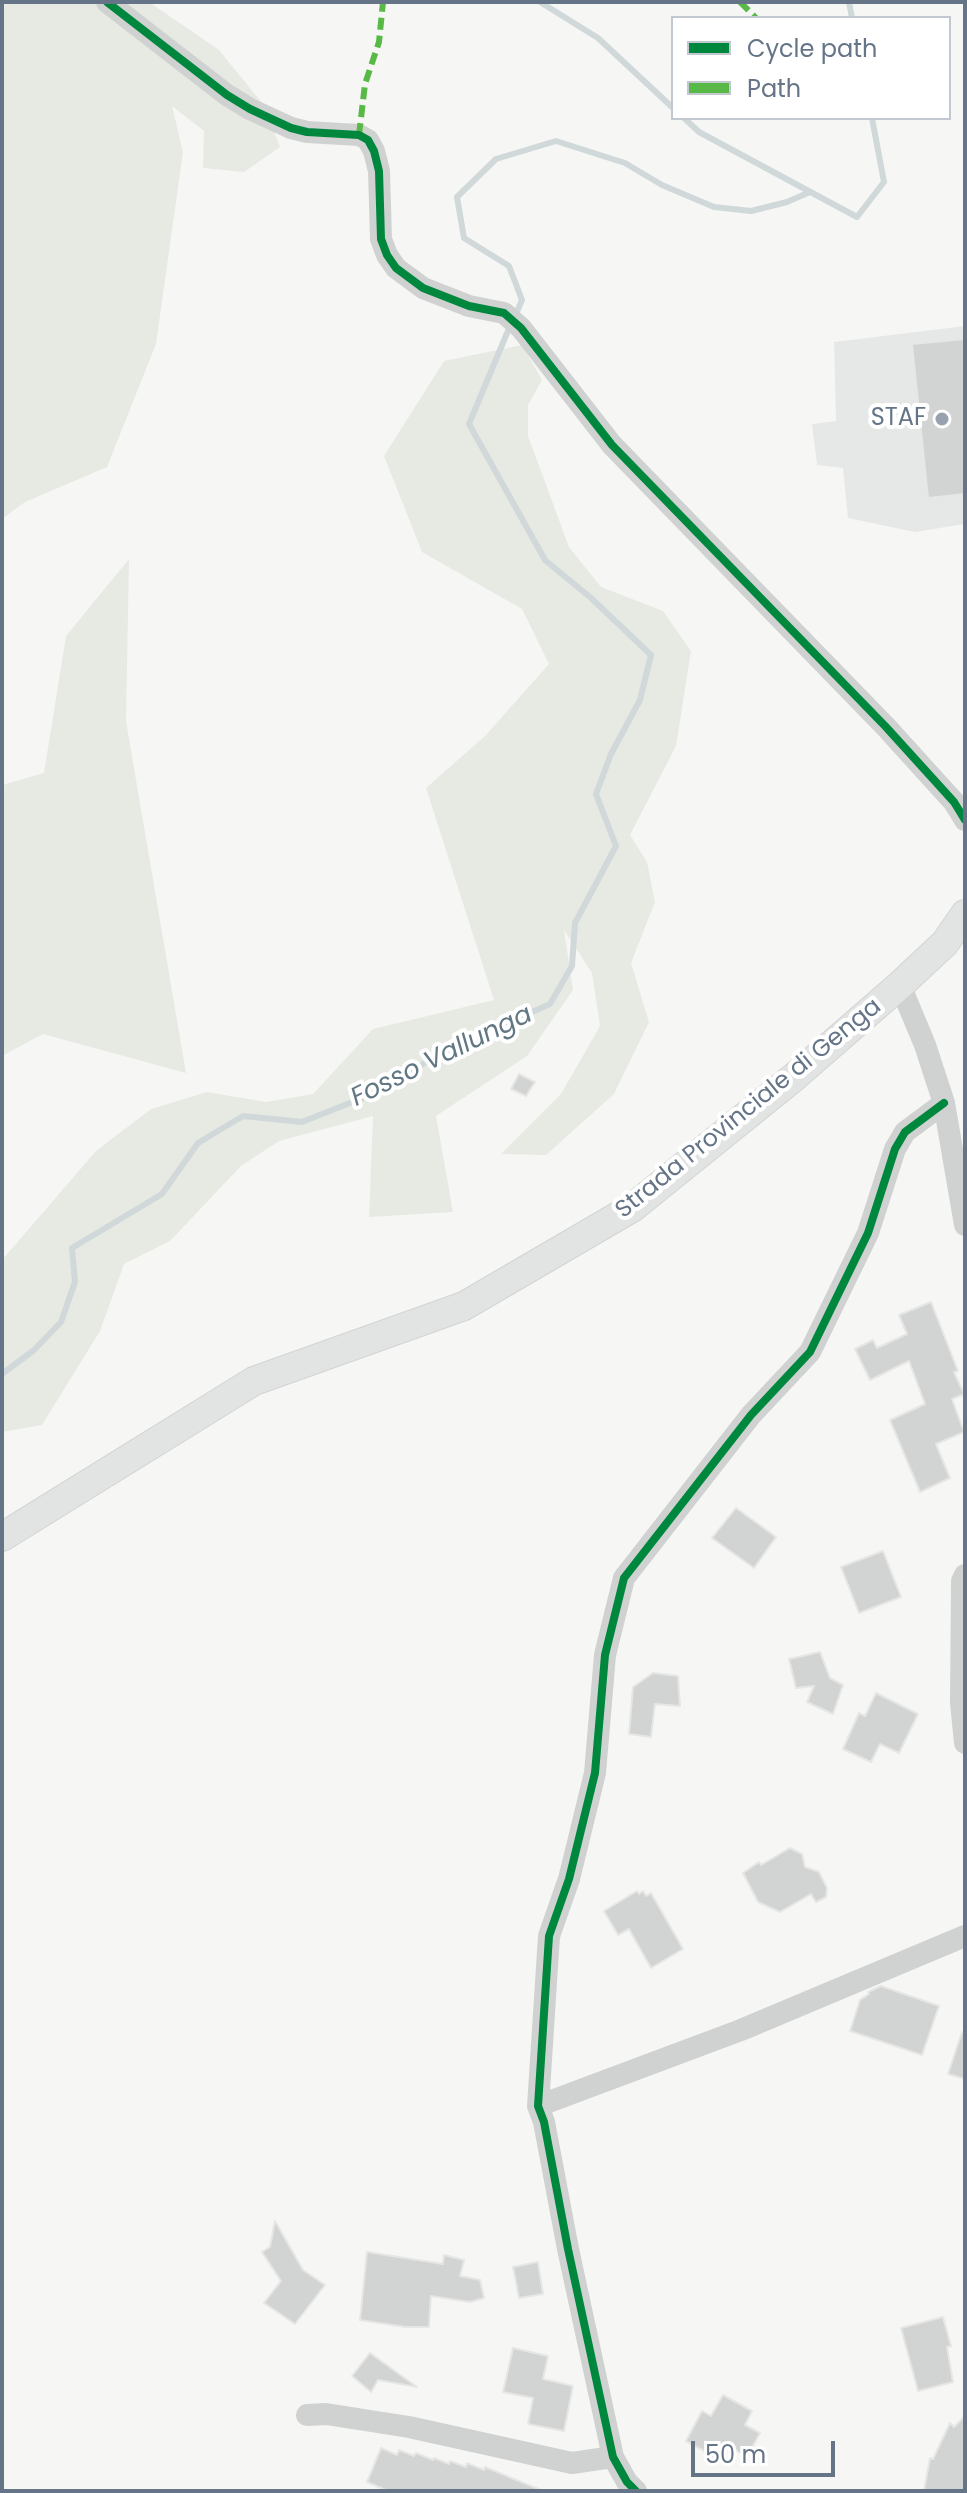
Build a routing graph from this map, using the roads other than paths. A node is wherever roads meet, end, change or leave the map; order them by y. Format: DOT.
graph roads {
  1 [pos="107,2"];
  2 [pos="965,820"];
  3 [pos="965,914"];
  4 [pos="900,985"];
  5 [pos="944,1103"];
  6 [pos="965,1225"];
  7 [pos="2,1537"];
  8 [pos="965,1575"];
  9 [pos="965,1743"];
  10 [pos="965,1936"];
  11 [pos="538,2106"];
  12 [pos="307,2415"];
  13 [pos="613,2457"];
  14 [pos="636,2491"];
  1 -- 2 [label="street"];
  3 -- 4 [label="main road, Strada Provinciale di Genga"];
  4 -- 5 [label="street"];
  4 -- 7 [label="main road, Strada Provinciale di Genga"];
  5 -- 6 [label="street"];
  5 -- 11 [label="street"];
  8 -- 9 [label="street"];
  10 -- 11 [label="street"];
  11 -- 13 [label="street"];
  12 -- 13 [label="street"];
  13 -- 14 [label="street"];
}
